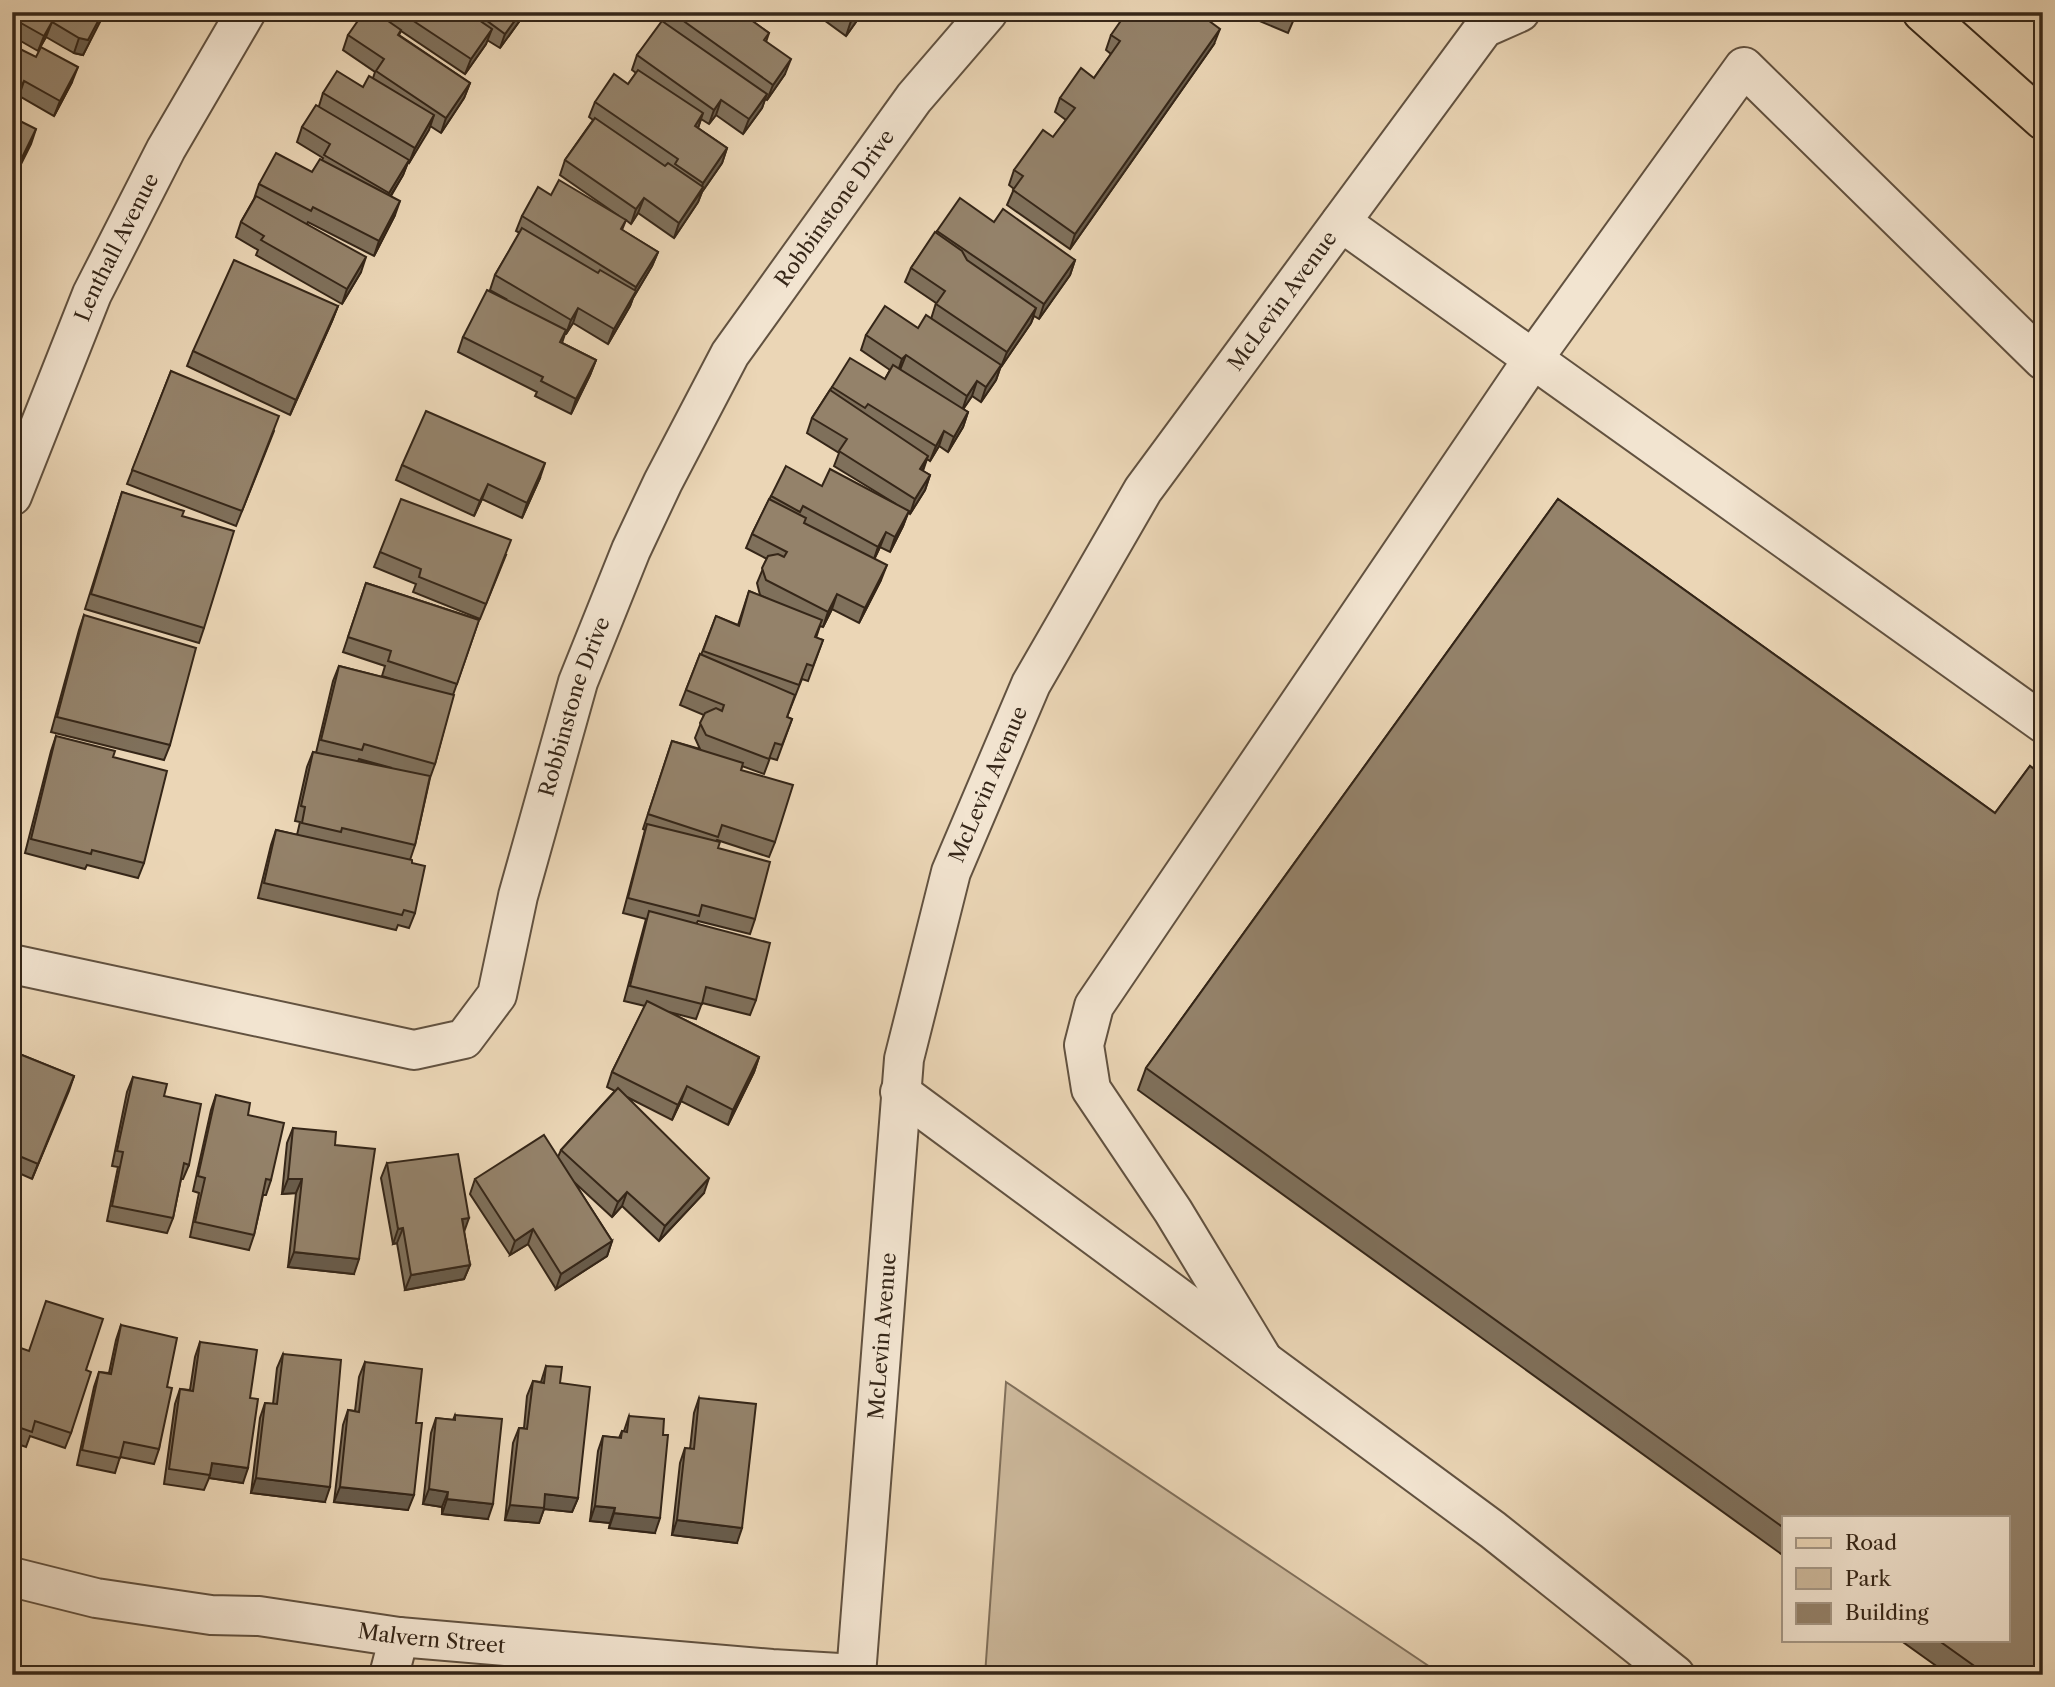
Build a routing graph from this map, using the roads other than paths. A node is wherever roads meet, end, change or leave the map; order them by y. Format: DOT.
graph roads {
  1 [pos="246,12"];
  2 [pos="988,12"];
  3 [pos="1520,12"];
  4 [pos="1922,12"];
  5 [pos="1485,20"];
  6 [pos="2043,120"];
  7 [pos="1341,222"];
  8 [pos="1532,359"];
  9 [pos="2043,360"];
  10 [pos="12,496"];
  11 [pos="2043,723"];
  12 [pos="12,964"];
  13 [pos="900,1092"];
  14 [pos="1262,1358"];
  15 [pos="12,1577"];
  16 [pos="398,1636"];
  17 [pos="856,1674"];
  18 [pos="390,1675"];
  19 [pos="1675,1675"];
  1 -- 10 [label="street, Lenthall Avenue"];
  2 -- 12 [label="street, Robbinstone Drive"];
  3 -- 5 [label="street, McLevin Avenue"];
  4 -- 6 [label="main road"];
  5 -- 7 [label="street, McLevin Avenue"];
  7 -- 8 [label="street"];
  7 -- 13 [label="street, McLevin Avenue"];
  8 -- 9 [label="street"];
  8 -- 11 [label="street"];
  8 -- 14 [label="street"];
  13 -- 14 [label="street"];
  13 -- 17 [label="street, McLevin Avenue"];
  14 -- 19 [label="street"];
  15 -- 16 [label="street, Malvern Street"];
  16 -- 17 [label="street, Malvern Street"];
  16 -- 18 [label="street"];
}
